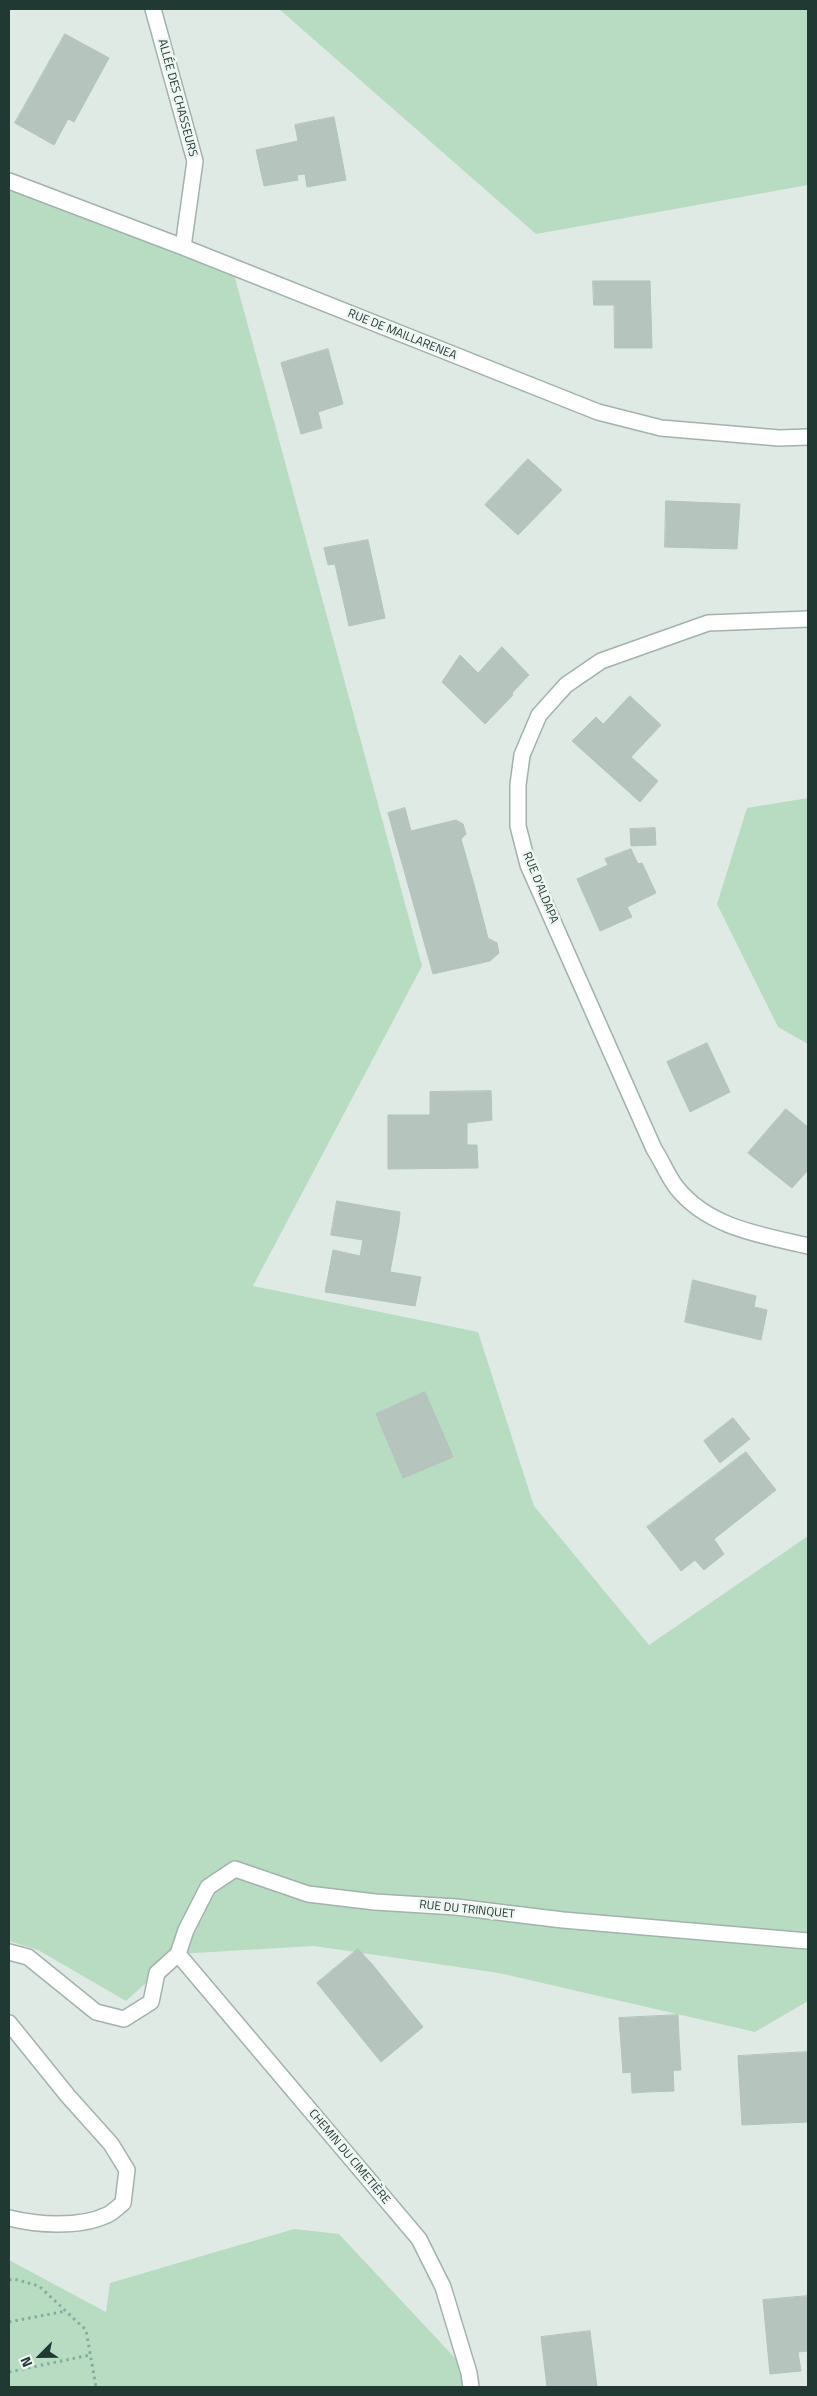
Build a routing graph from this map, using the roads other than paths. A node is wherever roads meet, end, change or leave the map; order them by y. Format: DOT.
graph roads {
  1 [pos="153,9"];
  2 [pos="9,180"];
  3 [pos="183,246"];
  4 [pos="808,437"];
  5 [pos="808,619"];
  6 [pos="808,1246"];
  7 [pos="808,1941"];
  8 [pos="9,1952"];
  9 [pos="178,1954"];
  10 [pos="9,2023"];
  11 [pos="9,2218"];
  12 [pos="471,2387"];
  1 -- 3 [label="street, ALLÉE DES CHASSEURS"];
  2 -- 3 [label="street, RUE DE MAILLARENEA"];
  3 -- 4 [label="street, RUE DE MAILLARENEA"];
  5 -- 6 [label="street, RUE D'ALDAPA"];
  7 -- 9 [label="street, RUE DU TRINQUET"];
  8 -- 9 [label="street"];
  9 -- 12 [label="street, CHEMIN DU CIMETIÈRE"];
  10 -- 11 [label="street"];
}
